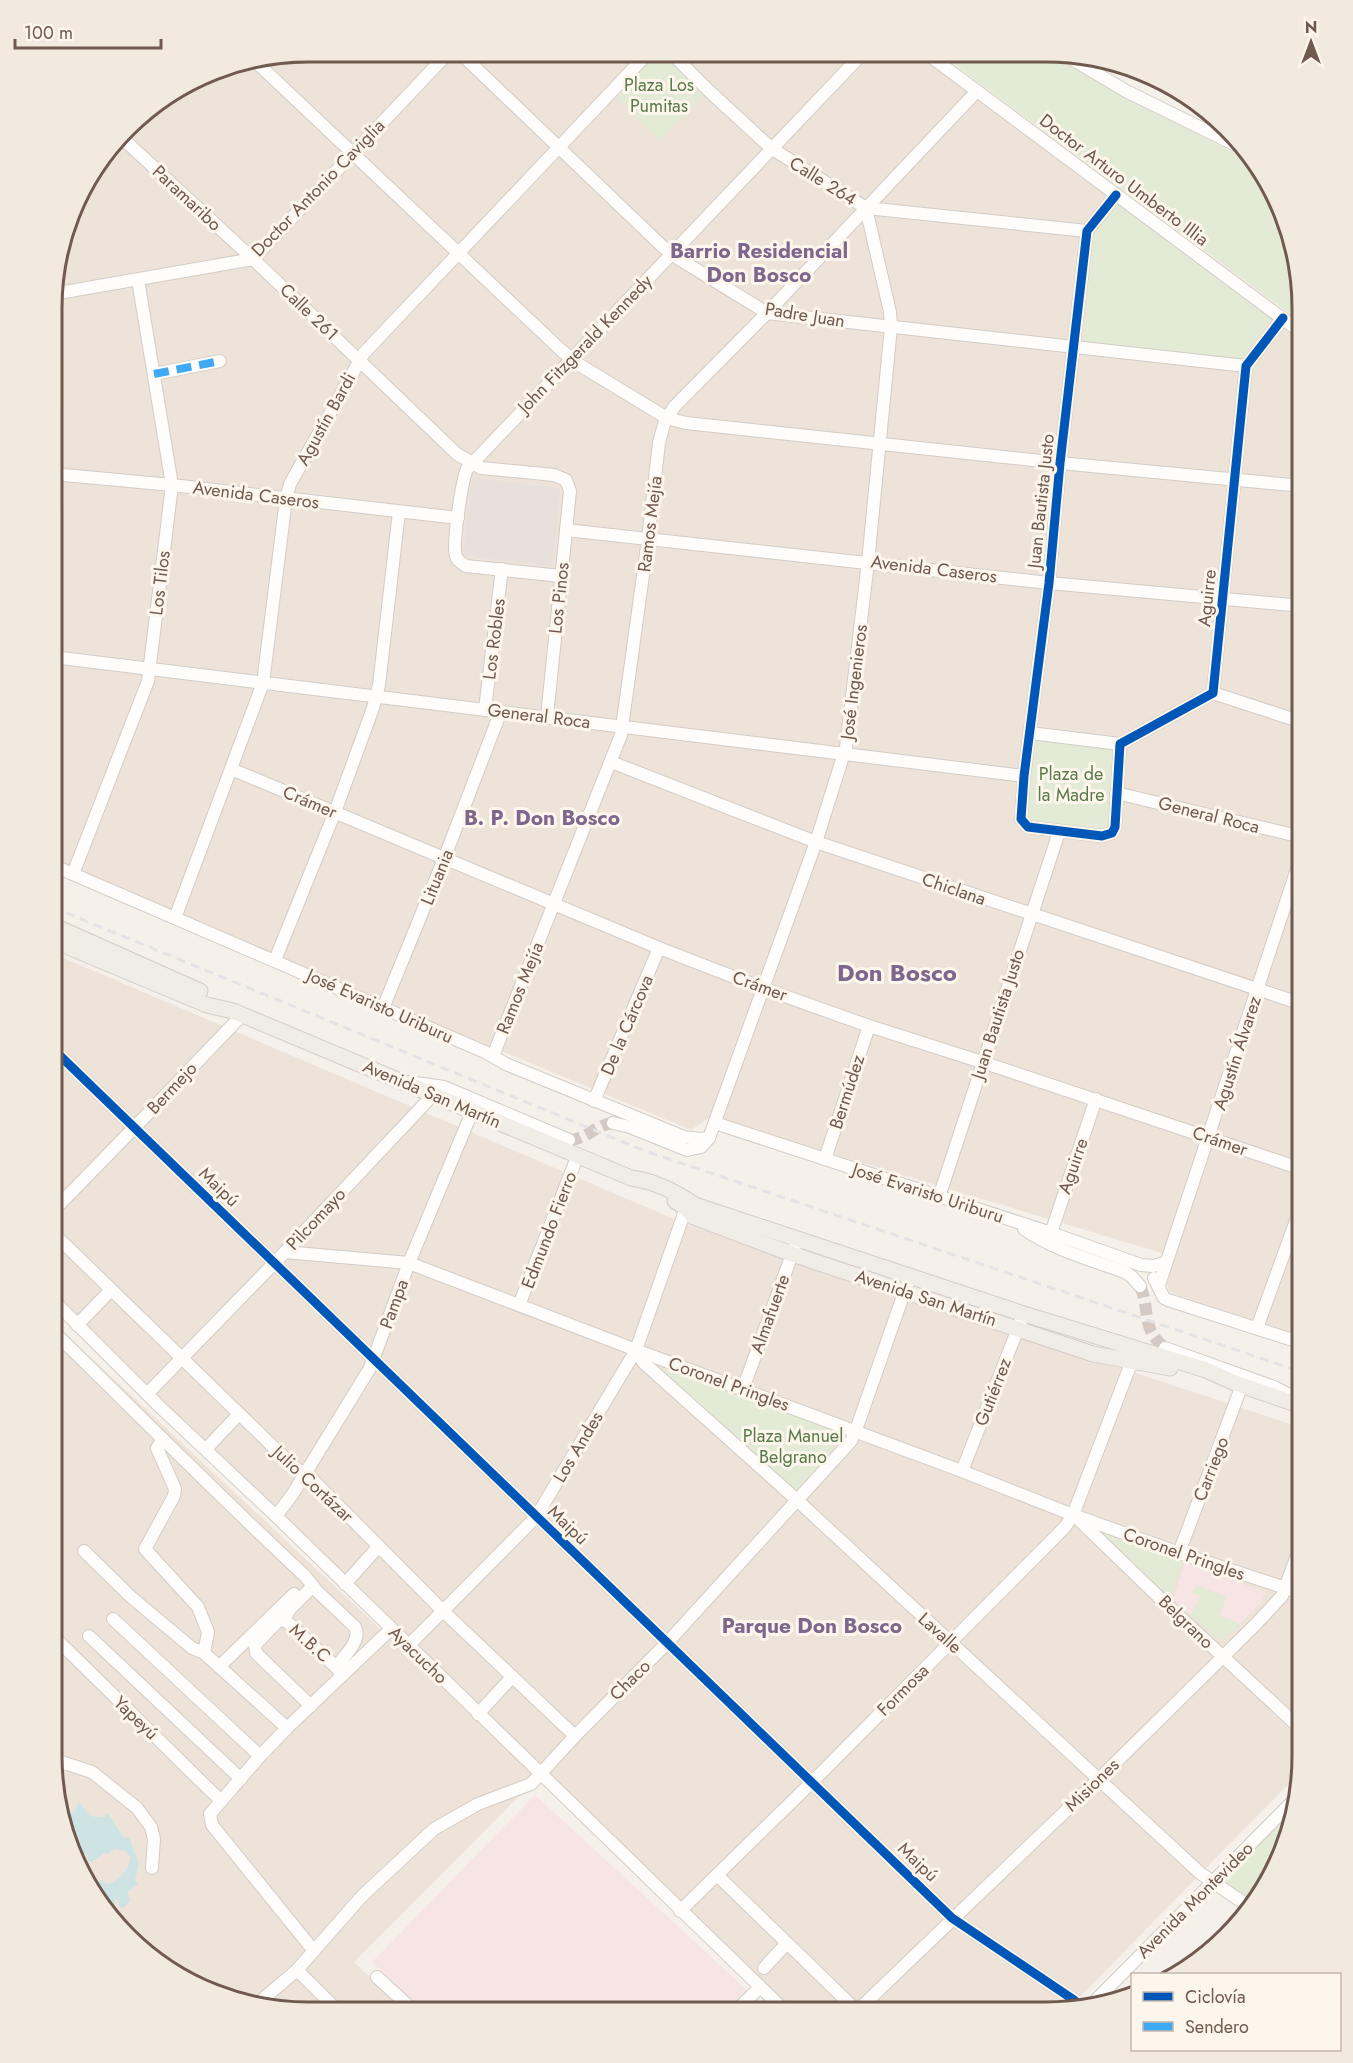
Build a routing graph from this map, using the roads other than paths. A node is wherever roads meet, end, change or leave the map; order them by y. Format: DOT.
graph roads {
  1 [pos="439,62"];
  2 [pos="470,62"];
  3 [pos="640,62"];
  4 [pos="680,62"];
  5 [pos="854,62"];
  6 [pos="938,62"];
  7 [pos="1081,64"];
  8 [pos="260,66"];
  9 [pos="977,91"];
  10 [pos="1224,139"];
  11 [pos="126,142"];
  12 [pos="560,147"];
  13 [pos="771,148"];
  14 [pos="352,153"];
  15 [pos="1116,195"];
  16 [pos="866,208"];
  17 [pos="1087,231"];
  18 [pos="671,253"];
  19 [pos="457,254"];
  20 [pos="253,259"];
  21 [pos="138,280"];
  22 [pos="62,293"];
  23 [pos="767,313"];
  24 [pos="1283,318"];
  25 [pos="1292,325"];
  26 [pos="891,327"];
  27 [pos="1074,347"];
  28 [pos="570,359"];
  29 [pos="359,360"];
  30 [pos="220,361"];
  31 [pos="1246,366"];
  32 [pos="154,374"];
  33 [pos="667,418"];
  34 [pos="880,444"];
  35 [pos="471,463"];
  36 [pos="1060,463"];
  37 [pos="62,475"];
  38 [pos="1235,480"];
  39 [pos="1292,485"];
  40 [pos="172,486"];
  41 [pos="286,499"];
  42 [pos="399,512"];
  43 [pos="458,518"];
  44 [pos="566,530"];
  45 [pos="648,539"];
  46 [pos="868,562"];
  47 [pos="502,569"];
  48 [pos="561,576"];
  49 [pos="1049,583"];
  50 [pos="1224,599"];
  51 [pos="1292,605"];
  52 [pos="62,658"];
  53 [pos="150,669"];
  54 [pos="263,683"];
  55 [pos="1213,693"];
  56 [pos="376,696"];
  57 [pos="485,709"];
  58 [pos="501,711"];
  59 [pos="547,717"];
  60 [pos="1292,719"];
  61 [pos="623,726"];
  62 [pos="1030,733"];
  63 [pos="1120,744"];
  64 [pos="844,754"];
  65 [pos="611,762"];
  66 [pos="231,769"];
  67 [pos="1024,776"];
  68 [pos="1116,793"];
  69 [pos="335,812"];
  70 [pos="1059,832"];
  71 [pos="1292,835"];
  72 [pos="816,842"];
  73 [pos="444,859"];
  74 [pos="62,869"];
  75 [pos="73,874"];
  76 [pos="1292,885"];
  77 [pos="554,904"];
  78 [pos="1030,915"];
  79 [pos="175,918"];
  80 [pos="62,929"];
  81 [pos="62,944"];
  82 [pos="659,948"];
  83 [pos="275,960"];
  84 [pos="762,988"];
  85 [pos="1258,989"];
  86 [pos="1292,1001"];
  87 [pos="383,1008"];
  88 [pos="237,1013"];
  89 [pos="869,1026"];
  90 [pos="493,1056"];
  91 [pos="62,1058"];
  92 [pos="982,1062"];
  93 [pos="403,1082"];
  94 [pos="433,1095"];
  95 [pos="1096,1099"];
  96 [pos="594,1101"];
  97 [pos="472,1112"];
  98 [pos="613,1123"];
  99 [pos="714,1123"];
  100 [pos="134,1128"];
  101 [pos="1208,1137"];
  102 [pos="709,1138"];
  103 [pos="569,1140"];
  104 [pos="578,1155"];
  105 [pos="825,1159"];
  106 [pos="1292,1166"];
  107 [pos="631,1178"];
  108 [pos="939,1197"];
  109 [pos="62,1202"];
  110 [pos="686,1208"];
  111 [pos="700,1220"];
  112 [pos="1012,1221"];
  113 [pos="762,1227"];
  114 [pos="1292,1232"];
  115 [pos="1050,1233"];
  116 [pos="797,1239"];
  117 [pos="62,1242"];
  118 [pos="285,1252"];
  119 [pos="792,1254"];
  120 [pos="275,1263"];
  121 [pos="409,1263"];
  122 [pos="1164,1263"];
  123 [pos="1141,1265"];
  124 [pos="908,1283"];
  125 [pos="1158,1285"];
  126 [pos="1140,1286"];
  127 [pos="111,1290"];
  128 [pos="519,1305"];
  129 [pos="62,1309"];
  130 [pos="1021,1321"];
  131 [pos="77,1325"];
  132 [pos="1257,1328"];
  133 [pos="62,1340"];
  134 [pos="1292,1340"];
  135 [pos="1165,1348"];
  136 [pos="636,1350"];
  137 [pos="1135,1355"];
  138 [pos="182,1358"];
  139 [pos="374,1359"];
  140 [pos="1238,1384"];
  141 [pos="743,1389"];
  142 [pos="147,1394"];
  143 [pos="1292,1396"];
  144 [pos="1292,1403"];
  145 [pos="160,1407"];
  146 [pos="239,1414"];
  147 [pos="856,1430"];
  148 [pos="159,1435"];
  149 [pos="206,1449"];
  150 [pos="962,1471"];
  151 [pos="304,1473"];
  152 [pos="798,1502"];
  153 [pos="1073,1515"];
  154 [pos="276,1516"];
  155 [pos="536,1517"];
  156 [pos="378,1547"];
  157 [pos="84,1551"];
  158 [pos="1179,1553"];
  159 [pos="1292,1571"];
  160 [pos="311,1583"];
  161 [pos="345,1584"];
  162 [pos="1286,1589"];
  163 [pos="1292,1590"];
  164 [pos="444,1612"];
  165 [pos="113,1619"];
  166 [pos="284,1619"];
  167 [pos="391,1629"];
  168 [pos="89,1636"];
  169 [pos="667,1643"];
  170 [pos="950,1643"];
  171 [pos="62,1645"];
  172 [pos="409,1646"];
  173 [pos="204,1653"];
  174 [pos="1223,1657"];
  175 [pos="220,1666"];
  176 [pos="339,1671"];
  177 [pos="512,1677"];
  178 [pos="311,1706"];
  179 [pos="478,1714"];
  180 [pos="1292,1720"];
  181 [pos="287,1728"];
  182 [pos="575,1736"];
  183 [pos="260,1756"];
  184 [pos="62,1762"];
  185 [pos="540,1773"];
  186 [pos="241,1779"];
  187 [pos="1098,1780"];
  188 [pos="812,1782"];
  189 [pos="221,1801"];
  190 [pos="1286,1807"];
  191 [pos="152,1868"];
  192 [pos="717,1875"];
  193 [pos="1212,1882"];
  194 [pos="1243,1902"];
  195 [pos="680,1911"];
  196 [pos="952,1918"];
  197 [pos="787,1943"];
  198 [pos="314,1951"];
  199 [pos="764,1968"];
  200 [pos="297,1970"];
  201 [pos="377,1977"];
  202 [pos="760,1987"];
  203 [pos="1100,1995"];
  204 [pos="265,1998"];
  205 [pos="1073,2000"];
  206 [pos="329,2002"];
  207 [pos="404,2002"];
  208 [pos="744,2002"];
  209 [pos="776,2002"];
  210 [pos="852,2002"];
  211 [pos="869,2002"];
  1 -- 14 [label="street, Doctor Antonio Caviglia"];
  2 -- 12 [label="street, Padre Juan"];
  3 -- 12 [label="street, Agustín Bardi"];
  4 -- 13 [label="street, Calle 264"];
  5 -- 13 [label="street, John Fitzgerald Kennedy"];
  6 -- 9 [label="street, Doctor Arturo Umberto Illia"];
  7 -- 10 [label="street"];
  8 -- 14 [label="street"];
  9 -- 15 [label="street, Doctor Arturo Umberto Illia"];
  9 -- 16 [label="street, Ramos Mejía"];
  11 -- 20 [label="street, Paramaribo"];
  12 -- 18 [label="street, Padre Juan"];
  12 -- 19 [label="street, Agustín Bardi"];
  13 -- 16 [label="street, Calle 264"];
  13 -- 18 [label="street, John Fitzgerald Kennedy"];
  14 -- 19 [label="street"];
  14 -- 20 [label="street, Doctor Antonio Caviglia"];
  15 -- 17 [label="street"];
  15 -- 24 [label="street, Doctor Arturo Umberto Illia"];
  16 -- 17 [label="street, Calle 264"];
  16 -- 23 [label="street, Ramos Mejía"];
  16 -- 26 [label="street, José Ingenieros"];
  17 -- 27 [label="street, Juan Bautista Justo"];
  18 -- 23 [label="street, Padre Juan"];
  18 -- 28 [label="street, John Fitzgerald Kennedy"];
  19 -- 28 [label="street"];
  19 -- 29 [label="street, Agustín Bardi"];
  20 -- 21 [label="street, Doctor Antonio Caviglia"];
  20 -- 29 [label="street, Calle 261"];
  21 -- 22 [label="street, Doctor Antonio Caviglia"];
  21 -- 32 [label="street, Los Tilos"];
  23 -- 26 [label="street, Padre Juan"];
  23 -- 33 [label="street, Ramos Mejía"];
  24 -- 25 [label="street, Doctor Arturo Umberto Illia"];
  24 -- 31 [label="street"];
  26 -- 27 [label="street, Padre Juan"];
  26 -- 34 [label="street, José Ingenieros"];
  27 -- 31 [label="street, Padre Juan"];
  27 -- 36 [label="street, Juan Bautista Justo"];
  28 -- 33 [label="street"];
  28 -- 35 [label="street, John Fitzgerald Kennedy"];
  29 -- 35 [label="street, Calle 261"];
  29 -- 41 [label="street, Agustín Bardi"];
  30 -- 32 [label="street"];
  31 -- 38 [label="street, Aguirre"];
  32 -- 40 [label="street, Los Tilos"];
  33 -- 34 [label="street"];
  33 -- 45 [label="street, Ramos Mejía"];
  34 -- 36 [label="street"];
  34 -- 46 [label="street, José Ingenieros"];
  35 -- 43 [label="street, John Fitzgerald Kennedy"];
  35 -- 44 [label="street, Los Pinos"];
  36 -- 38 [label="street"];
  36 -- 49 [label="street, Juan Bautista Justo"];
  37 -- 40 [label="street, Avenida Caseros"];
  38 -- 39 [label="street"];
  38 -- 50 [label="street, Aguirre"];
  40 -- 41 [label="street, Avenida Caseros"];
  40 -- 53 [label="street, Los Tilos"];
  41 -- 42 [label="street, Avenida Caseros"];
  41 -- 54 [label="street, Agustín Bardi"];
  42 -- 43 [label="street, Avenida Caseros"];
  42 -- 56 [label="street"];
  43 -- 47 [label="street, John Fitzgerald Kennedy"];
  44 -- 45 [label="street, Avenida Caseros"];
  44 -- 48 [label="street, Los Pinos"];
  45 -- 46 [label="street, Avenida Caseros"];
  45 -- 61 [label="street, Ramos Mejía"];
  46 -- 49 [label="street, Avenida Caseros"];
  46 -- 64 [label="street, José Ingenieros"];
  47 -- 48 [label="street"];
  47 -- 57 [label="street, Los Robles"];
  48 -- 59 [label="street, Los Pinos"];
  49 -- 50 [label="street, Avenida Caseros"];
  49 -- 62 [label="street, Juan Bautista Justo"];
  50 -- 51 [label="street, Avenida Caseros"];
  50 -- 55 [label="street, Aguirre"];
  52 -- 53 [label="street, General Roca"];
  53 -- 54 [label="street, General Roca"];
  53 -- 75 [label="street, Los Tilos"];
  54 -- 56 [label="street, General Roca"];
  54 -- 66 [label="street, Agustín Bardi"];
  55 -- 60 [label="street"];
  55 -- 63 [label="street"];
  56 -- 57 [label="street, General Roca"];
  56 -- 69 [label="street"];
  57 -- 58 [label="street, General Roca"];
  58 -- 59 [label="street, General Roca"];
  58 -- 73 [label="street, Lituania"];
  59 -- 61 [label="street, General Roca"];
  61 -- 64 [label="street, General Roca"];
  61 -- 65 [label="street, Ramos Mejía"];
  62 -- 63 [label="street"];
  62 -- 67 [label="street, Juan Bautista Justo"];
  63 -- 68 [label="street"];
  64 -- 67 [label="street, General Roca"];
  64 -- 72 [label="street, José Ingenieros"];
  65 -- 72 [label="street, Chiclana"];
  65 -- 77 [label="street, Ramos Mejía"];
  66 -- 69 [label="street, Crámer"];
  66 -- 79 [label="street, Agustín Bardi"];
  67 -- 70 [label="street, Juan Bautista Justo"];
  68 -- 70 [label="street"];
  68 -- 71 [label="street, General Roca"];
  69 -- 73 [label="street, Crámer"];
  69 -- 83 [label="street"];
  70 -- 78 [label="street, Juan Bautista Justo"];
  72 -- 78 [label="street, Chiclana"];
  72 -- 84 [label="street, José Ingenieros"];
  73 -- 77 [label="street, Crámer"];
  73 -- 87 [label="street, Lituania"];
  74 -- 75 [label="street, José Evaristo Uriburu"];
  75 -- 79 [label="street, José Evaristo Uriburu"];
  76 -- 85 [label="street, Agustín Álvarez"];
  77 -- 82 [label="street, Crámer"];
  77 -- 90 [label="street, Ramos Mejía"];
  78 -- 85 [label="street, Chiclana"];
  78 -- 92 [label="street, Juan Bautista Justo"];
  79 -- 83 [label="street, José Evaristo Uriburu"];
  80 -- 88 [label="main road, Avenida San Martín"];
  81 -- 88 [label="main road, Avenida San Martín"];
  82 -- 84 [label="street, Crámer"];
  82 -- 96 [label="street, De la Cárcova"];
  83 -- 87 [label="street, José Evaristo Uriburu"];
  84 -- 89 [label="street, Crámer"];
  84 -- 99 [label="street, José Ingenieros"];
  85 -- 86 [label="street, Chiclana"];
  85 -- 101 [label="street, Agustín Álvarez"];
  87 -- 90 [label="street, José Evaristo Uriburu"];
  88 -- 93 [label="main road, Avenida San Martín"];
  88 -- 100 [label="street, Bermejo"];
  89 -- 92 [label="street, Crámer"];
  89 -- 105 [label="street, Bermúdez"];
  90 -- 96 [label="street, José Evaristo Uriburu"];
  91 -- 100 [label="street, Maipú"];
  92 -- 95 [label="street, Crámer"];
  92 -- 108 [label="street, Juan Bautista Justo"];
  93 -- 94 [label="main road, Avenida San Martín"];
  93 -- 103 [label="street"];
  94 -- 97 [label="main road, Avenida San Martín"];
  94 -- 118 [label="street, Pilcomayo"];
  95 -- 101 [label="street, Crámer"];
  95 -- 115 [label="street, Aguirre"];
  96 -- 102 [label="street, José Evaristo Uriburu"];
  97 -- 104 [label="main road, Avenida San Martín"];
  97 -- 121 [label="street, Pampa"];
  98 -- 102 [label="street"];
  99 -- 102 [label="street, José Ingenieros"];
  99 -- 105 [label="street, José Evaristo Uriburu"];
  100 -- 109 [label="street, Bermejo"];
  100 -- 120 [label="street, Maipú"];
  101 -- 106 [label="street, Crámer"];
  101 -- 122 [label="street, Agustín Álvarez"];
  104 -- 107 [label="main road, Avenida San Martín"];
  104 -- 128 [label="street, Edmundo Fierro"];
  105 -- 108 [label="street, José Evaristo Uriburu"];
  107 -- 110 [label="main road, Avenida San Martín"];
  107 -- 113 [label="main road, Avenida San Martín"];
  108 -- 112 [label="street, José Evaristo Uriburu"];
  110 -- 111 [label="main road, Avenida San Martín"];
  110 -- 136 [label="street, Los Andes"];
  111 -- 113 [label="main road"];
  111 -- 119 [label="main road, Avenida San Martín"];
  112 -- 115 [label="street, José Evaristo Uriburu"];
  112 -- 126 [label="street"];
  113 -- 116 [label="main road, Avenida San Martín"];
  114 -- 132 [label="street"];
  115 -- 123 [label="street, José Evaristo Uriburu"];
  116 -- 119 [label="street, Almafuerte"];
  116 -- 124 [label="main road, Avenida San Martín"];
  117 -- 127 [label="street, Julio Cortázar"];
  118 -- 120 [label="street, Pilcomayo"];
  118 -- 121 [label="street, Coronel Pringles"];
  119 -- 124 [label="main road, Avenida San Martín"];
  119 -- 141 [label="street, Almafuerte"];
  120 -- 138 [label="street, Pilcomayo"];
  120 -- 139 [label="street, Maipú"];
  121 -- 128 [label="street, Coronel Pringles"];
  121 -- 139 [label="street, Pampa"];
  122 -- 123 [label="street, José Evaristo Uriburu"];
  122 -- 125 [label="street, Agustín Álvarez"];
  123 -- 125 [label="street"];
  124 -- 130 [label="main road, Avenida San Martín"];
  124 -- 147 [label="street, Chaco"];
  125 -- 132 [label="street"];
  127 -- 131 [label="street"];
  127 -- 138 [label="street, Julio Cortázar"];
  128 -- 136 [label="street, Coronel Pringles"];
  129 -- 131 [label="street, Ayacucho"];
  130 -- 137 [label="main road, Avenida San Martín"];
  130 -- 150 [label="street, Gutiérrez"];
  131 -- 142 [label="street, Ayacucho"];
  132 -- 134 [label="street"];
  133 -- 148 [label="street, Ayacucho"];
  135 -- 143 [label="street"];
  136 -- 141 [label="street, Coronel Pringles"];
  136 -- 152 [label="street, Lavalle"];
  136 -- 155 [label="street, Los Andes"];
  137 -- 140 [label="main road, Avenida San Martín"];
  137 -- 153 [label="street, Formosa"];
  138 -- 142 [label="street, Pilcomayo"];
  138 -- 146 [label="street, Julio Cortázar"];
  139 -- 151 [label="street, Pampa"];
  139 -- 155 [label="street, Maipú"];
  140 -- 144 [label="main road, Avenida San Martín"];
  140 -- 158 [label="street, Carriego"];
  141 -- 147 [label="street, Coronel Pringles"];
  142 -- 145 [label="street, Ayacucho"];
  145 -- 148 [label="street"];
  145 -- 149 [label="street, Ayacucho"];
  146 -- 149 [label="street"];
  146 -- 151 [label="street, Julio Cortázar"];
  147 -- 150 [label="street, Coronel Pringles"];
  147 -- 152 [label="street, Chaco"];
  148 -- 160 [label="street, Ayacucho"];
  148 -- 173 [label="street"];
  149 -- 154 [label="street, Ayacucho"];
  150 -- 153 [label="street, Coronel Pringles"];
  151 -- 154 [label="street, Pampa"];
  151 -- 156 [label="street, Julio Cortázar"];
  152 -- 169 [label="street, Chaco"];
  152 -- 170 [label="street, Lavalle"];
  153 -- 158 [label="street, Coronel Pringles"];
  153 -- 170 [label="street, Formosa"];
  153 -- 174 [label="street, Belgrano"];
  154 -- 161 [label="street, Ayacucho"];
  155 -- 164 [label="street, Los Andes"];
  155 -- 169 [label="street, Maipú"];
  156 -- 161 [label="street"];
  156 -- 164 [label="street, Julio Cortázar"];
  157 -- 173 [label="street"];
  158 -- 162 [label="street, Coronel Pringles"];
  159 -- 162 [label="street, Misiones"];
  160 -- 166 [label="street"];
  160 -- 175 [label="street"];
  160 -- 176 [label="street, Ayacucho"];
  161 -- 167 [label="street, Ayacucho"];
  162 -- 163 [label="street, Coronel Pringles"];
  162 -- 174 [label="street, Misiones"];
  164 -- 172 [label="street, Los Andes"];
  164 -- 177 [label="street, Julio Cortázar"];
  165 -- 183 [label="street"];
  166 -- 176 [label="street, M.B.C"];
  166 -- 178 [label="street"];
  167 -- 172 [label="street, Ayacucho"];
  167 -- 176 [label="street"];
  168 -- 186 [label="street"];
  169 -- 182 [label="street, Chaco"];
  169 -- 188 [label="street, Maipú"];
  170 -- 187 [label="street, Lavalle"];
  170 -- 188 [label="street, Formosa"];
  171 -- 189 [label="street, Yapeyú"];
  172 -- 179 [label="street, Ayacucho"];
  173 -- 175 [label="street"];
  174 -- 180 [label="street, Belgrano"];
  174 -- 187 [label="street, Misiones"];
  175 -- 181 [label="street"];
  176 -- 178 [label="street"];
  177 -- 179 [label="street"];
  177 -- 182 [label="street, Julio Cortázar"];
  178 -- 181 [label="street"];
  179 -- 185 [label="street, Ayacucho"];
  181 -- 183 [label="street"];
  182 -- 185 [label="street, Chaco"];
  183 -- 186 [label="street"];
  184 -- 191 [label="street"];
  185 -- 195 [label="street, Ayacucho"];
  185 -- 198 [label="street, Chaco"];
  186 -- 189 [label="street"];
  187 -- 193 [label="street, Lavalle"];
  187 -- 196 [label="street, Misiones"];
  188 -- 192 [label="street, Formosa"];
  188 -- 196 [label="street, Maipú"];
  189 -- 198 [label="street"];
  190 -- 193 [label="street, Avenida Montevideo"];
  192 -- 195 [label="street, Formosa"];
  192 -- 197 [label="street"];
  193 -- 194 [label="street, Lavalle"];
  193 -- 203 [label="street, Avenida Montevideo"];
  195 -- 202 [label="street, Ayacucho"];
  196 -- 205 [label="street, Maipú"];
  196 -- 211 [label="street, Misiones"];
  197 -- 199 [label="street"];
  197 -- 210 [label="street"];
  198 -- 200 [label="street, Chaco"];
  200 -- 204 [label="street, Chaco"];
  200 -- 206 [label="street"];
  201 -- 207 [label="street"];
  202 -- 208 [label="street"];
  202 -- 209 [label="street, Ayacucho"];
}
